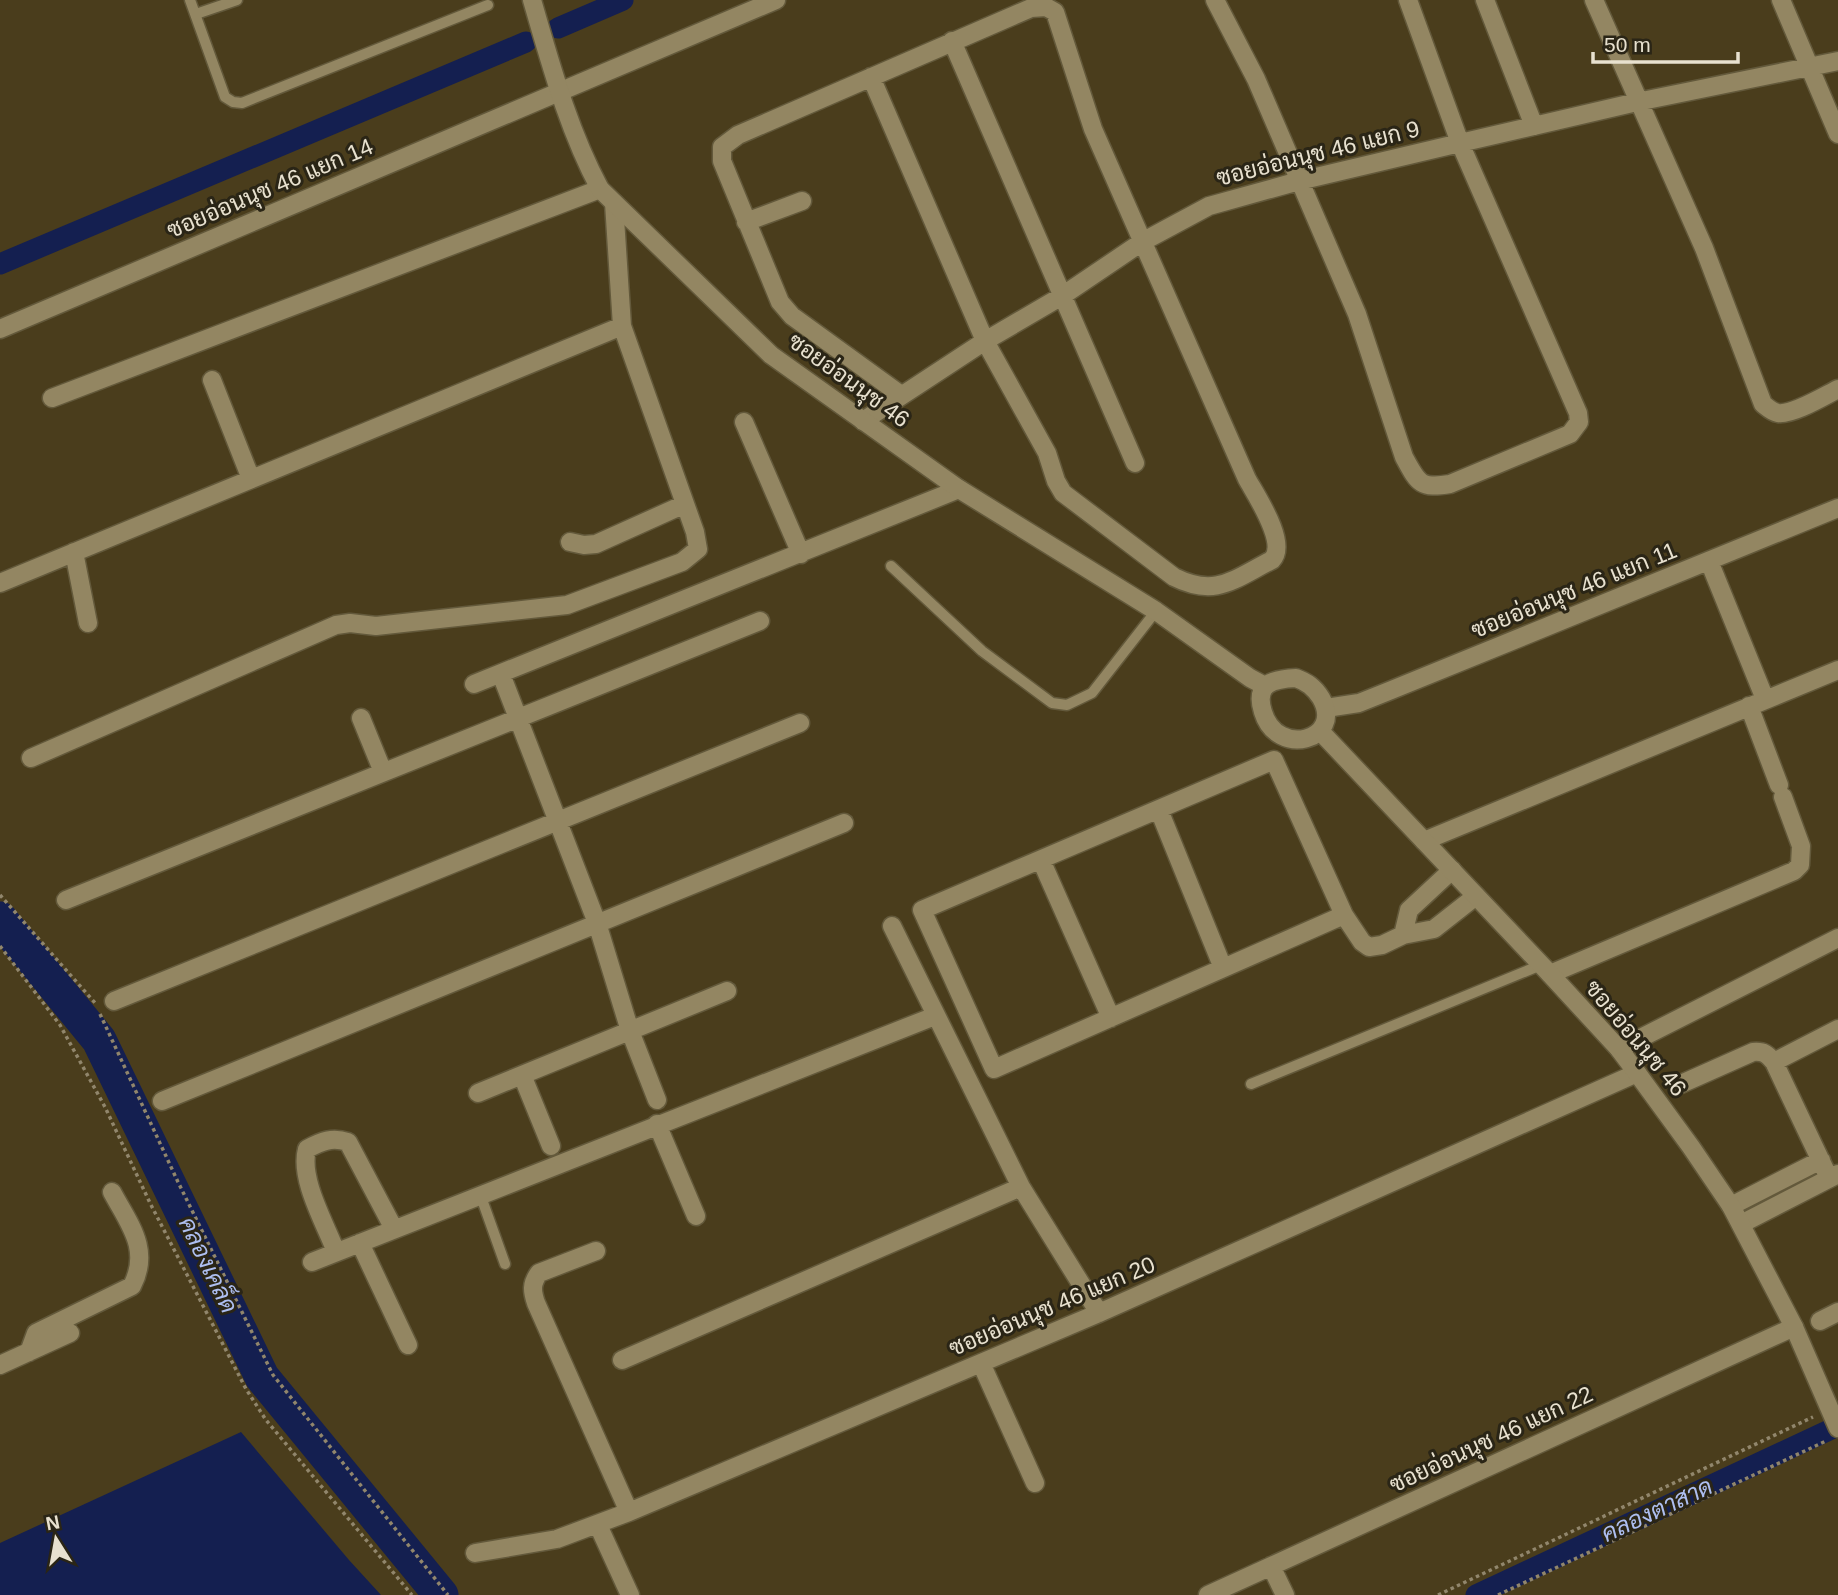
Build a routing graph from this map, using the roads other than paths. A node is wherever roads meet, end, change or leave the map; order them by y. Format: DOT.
graph roads {
  1 [pos="190,0"];
  2 [pos="237,0"];
  3 [pos="531,0"];
  4 [pos="776,0"];
  5 [pos="1215,0"];
  6 [pos="1408,0"];
  7 [pos="1485,0"];
  8 [pos="1594,0"];
  9 [pos="1781,0"];
  10 [pos="488,5"];
  11 [pos="195,15"];
  12 [pos="952,41"];
  13 [pos="1838,61"];
  14 [pos="1810,68"];
  15 [pos="871,77"];
  16 [pos="559,92"];
  17 [pos="1637,102"];
  18 [pos="1534,126"];
  19 [pos="1838,134"];
  20 [pos="1460,143"];
  21 [pos="1299,181"];
  22 [pos="600,189"];
  23 [pos="802,201"];
  24 [pos="614,203"];
  25 [pos="746,222"];
  26 [pos="1142,242"];
  27 [pos="1062,296"];
  28 [pos="622,326"];
  29 [pos="0,329"];
  30 [pos="985,341"];
  31 [pos="212,380"];
  32 [pos="1838,389"];
  33 [pos="901,395"];
  34 [pos="52,398"];
  35 [pos="863,421"];
  36 [pos="744,422"];
  37 [pos="1135,463"];
  38 [pos="251,479"];
  39 [pos="959,489"];
  40 [pos="685,504"];
  41 [pos="1838,508"];
  42 [pos="570,542"];
  43 [pos="74,552"];
  44 [pos="801,554"];
  45 [pos="1709,561"];
  46 [pos="891,566"];
  47 [pos="0,583"];
  48 [pos="1156,611"];
  49 [pos="760,621"];
  50 [pos="88,623"];
  51 [pos="1838,670"];
  52 [pos="501,674"];
  53 [pos="474,684"];
  54 [pos="1265,687"];
  55 [pos="1757,703"];
  56 [pos="1326,708"];
  57 [pos="519,717"];
  58 [pos="360,718"];
  59 [pos="800,723"];
  60 [pos="1320,731"];
  61 [pos="31,758"];
  62 [pos="383,772"];
  63 [pos="1159,810"];
  64 [pos="559,821"];
  65 [pos="844,823"];
  66 [pos="1424,841"];
  67 [pos="1041,860"];
  68 [pos="1452,870"];
  69 [pos="1476,896"];
  70 [pos="66,900"];
  71 [pos="1344,915"];
  72 [pos="597,923"];
  73 [pos="892,926"];
  74 [pos="1403,935"];
  75 [pos="1838,937"];
  76 [pos="1223,968"];
  77 [pos="1545,970"];
  78 [pos="727,991"];
  79 [pos="114,1001"];
  80 [pos="935,1016"];
  81 [pos="1111,1018"];
  82 [pos="1838,1029"];
  83 [pos="630,1031"];
  84 [pos="1619,1049"];
  85 [pos="1774,1062"];
  86 [pos="1637,1073"];
  87 [pos="522,1075"];
  88 [pos="1251,1084"];
  89 [pos="1681,1084"];
  90 [pos="478,1093"];
  91 [pos="657,1100"];
  92 [pos="162,1101"];
  93 [pos="657,1124"];
  94 [pos="551,1146"];
  95 [pos="1821,1160"];
  96 [pos="1834,1176"];
  97 [pos="1021,1187"];
  98 [pos="112,1192"];
  99 [pos="480,1195"];
  100 [pos="1731,1206"];
  101 [pos="696,1216"];
  102 [pos="1741,1224"];
  103 [pos="394,1228"];
  104 [pos="360,1243"];
  105 [pos="596,1251"];
  106 [pos="336,1252"];
  107 [pos="312,1262"];
  108 [pos="505,1264"];
  109 [pos="1838,1312"];
  110 [pos="1099,1313"];
  111 [pos="1820,1321"];
  112 [pos="1794,1327"];
  113 [pos="70,1333"];
  114 [pos="408,1345"];
  115 [pos="29,1352"];
  116 [pos="622,1360"];
  117 [pos="981,1363"];
  118 [pos="0,1365"];
  119 [pos="1832,1435"];
  120 [pos="1035,1483"];
  121 [pos="629,1512"];
  122 [pos="598,1525"];
  123 [pos="475,1552"];
  124 [pos="1270,1566"];
  125 [pos="630,1595"];
  126 [pos="1208,1595"];
  127 [pos="1285,1595"];
  1 -- 11 [label="lane"];
  2 -- 11 [label="lane"];
  3 -- 16 [label="street, ซอยอ่อนนุช 46"];
  4 -- 16 [label="street, ซอยอ่อนนุช 46 แยก 14"];
  5 -- 21 [label="street"];
  6 -- 20 [label="street"];
  7 -- 18 [label="street"];
  8 -- 17 [label="street"];
  9 -- 14 [label="street"];
  10 -- 11 [label="lane"];
  12 -- 15 [label="street"];
  12 -- 26 [label="street"];
  12 -- 27 [label="street"];
  13 -- 14 [label="street, ซอยอ่อนนุช 46 แยก 9"];
  14 -- 17 [label="street, ซอยอ่อนนุช 46 แยก 9"];
  14 -- 19 [label="street"];
  15 -- 25 [label="street"];
  15 -- 30 [label="street"];
  16 -- 22 [label="street, ซอยอ่อนนุช 46"];
  16 -- 29 [label="street, ซอยอ่อนนุช 46 แยก 14"];
  17 -- 18 [label="street, ซอยอ่อนนุช 46 แยก 9"];
  17 -- 32 [label="street"];
  18 -- 20 [label="street, ซอยอ่อนนุช 46 แยก 9"];
  20 -- 21 [label="street, ซอยอ่อนนุช 46 แยก 9"];
  20 -- 21 [label="street"];
  21 -- 26 [label="street, ซอยอ่อนนุช 46 แยก 9"];
  22 -- 24 [label="street, ซอยอ่อนนุช 46"];
  22 -- 34 [label="street"];
  23 -- 25 [label="street"];
  24 -- 28 [label="street"];
  24 -- 35 [label="street, ซอยอ่อนนุช 46"];
  25 -- 33 [label="street"];
  26 -- 27 [label="street, ซอยอ่อนนุช 46 แยก 9"];
  26 -- 30 [label="street"];
  27 -- 30 [label="street, ซอยอ่อนนุช 46 แยก 9"];
  27 -- 37 [label="street"];
  28 -- 38 [label="street"];
  28 -- 40 [label="street"];
  30 -- 33 [label="street, ซอยอ่อนนุช 46 แยก 9"];
  31 -- 38 [label="street"];
  33 -- 35 [label="street, ซอยอ่อนนุช 46 แยก 9"];
  35 -- 39 [label="street, ซอยอ่อนนุช 46"];
  36 -- 44 [label="street"];
  38 -- 43 [label="street"];
  39 -- 44 [label="street"];
  39 -- 48 [label="street, ซอยอ่อนนุช 46"];
  40 -- 42 [label="street"];
  40 -- 61 [label="street"];
  41 -- 45 [label="street, ซอยอ่อนนุช 46 แยก 11"];
  43 -- 47 [label="street"];
  43 -- 50 [label="street"];
  44 -- 52 [label="street"];
  45 -- 55 [label="street"];
  45 -- 56 [label="street, ซอยอ่อนนุช 46 แยก 11"];
  46 -- 48 [label="lane"];
  48 -- 54 [label="street, ซอยอ่อนนุช 46"];
  49 -- 57 [label="street"];
  51 -- 55 [label="street"];
  52 -- 53 [label="street"];
  52 -- 57 [label="street"];
  54 -- 56 [label="street"];
  54 -- 60 [label="street"];
  55 -- 66 [label="street"];
  55 -- 77 [label="street"];
  56 -- 60 [label="street"];
  57 -- 62 [label="street"];
  57 -- 64 [label="street"];
  58 -- 62 [label="street"];
  59 -- 64 [label="street"];
  60 -- 66 [label="street, ซอยอ่อนนุช 46"];
  62 -- 70 [label="street"];
  63 -- 67 [label="street"];
  63 -- 71 [label="street"];
  63 -- 76 [label="street"];
  64 -- 72 [label="street"];
  64 -- 79 [label="street"];
  65 -- 72 [label="street"];
  66 -- 68 [label="street, ซอยอ่อนนุช 46"];
  67 -- 81 [label="street"];
  67 -- 81 [label="street"];
  68 -- 69 [label="street, ซอยอ่อนนุช 46"];
  68 -- 74 [label="street"];
  69 -- 74 [label="street"];
  69 -- 77 [label="street, ซอยอ่อนนุช 46"];
  71 -- 74 [label="street"];
  71 -- 76 [label="street"];
  72 -- 83 [label="street"];
  72 -- 92 [label="street"];
  73 -- 80 [label="street"];
  75 -- 84 [label="street"];
  76 -- 81 [label="street"];
  77 -- 84 [label="street, ซอยอ่อนนุช 46"];
  77 -- 88 [label="lane"];
  78 -- 83 [label="street"];
  80 -- 93 [label="street"];
  80 -- 97 [label="street"];
  82 -- 85 [label="street"];
  83 -- 87 [label="street"];
  83 -- 91 [label="street"];
  84 -- 86 [label="street, ซอยอ่อนนุช 46"];
  85 -- 89 [label="street"];
  85 -- 95 [label="street"];
  86 -- 100 [label="street, ซอยอ่อนนุช 46"];
  86 -- 110 [label="street, ซอยอ่อนนุช 46 แยก 20"];
  87 -- 90 [label="street"];
  87 -- 94 [label="street"];
  93 -- 99 [label="street"];
  93 -- 101 [label="street"];
  95 -- 96 [label="street"];
  95 -- 100 [label="street"];
  96 -- 102 [label="street"];
  97 -- 110 [label="street"];
  97 -- 116 [label="street"];
  98 -- 115 [label="street"];
  99 -- 103 [label="street"];
  99 -- 108 [label="lane"];
  100 -- 102 [label="street, ซอยอ่อนนุช 46"];
  102 -- 112 [label="street, ซอยอ่อนนุช 46"];
  103 -- 104 [label="street"];
  103 -- 106 [label="street"];
  104 -- 106 [label="street"];
  104 -- 114 [label="street"];
  105 -- 121 [label="street"];
  106 -- 107 [label="street"];
  109 -- 111 [label="street"];
  110 -- 117 [label="street, ซอยอ่อนนุช 46 แยก 20"];
  112 -- 119 [label="street, ซอยอ่อนนุช 46"];
  112 -- 124 [label="street, ซอยอ่อนนุช 46 แยก 22"];
  113 -- 115 [label="street"];
  115 -- 118 [label="street"];
  117 -- 120 [label="street"];
  117 -- 121 [label="street, ซอยอ่อนนุช 46 แยก 20"];
  121 -- 122 [label="street, ซอยอ่อนนุช 46 แยก 20"];
  122 -- 123 [label="street, ซอยอ่อนนุช 46 แยก 20"];
  122 -- 125 [label="street"];
  124 -- 126 [label="street, ซอยอ่อนนุช 46 แยก 22"];
  124 -- 127 [label="street"];
}
